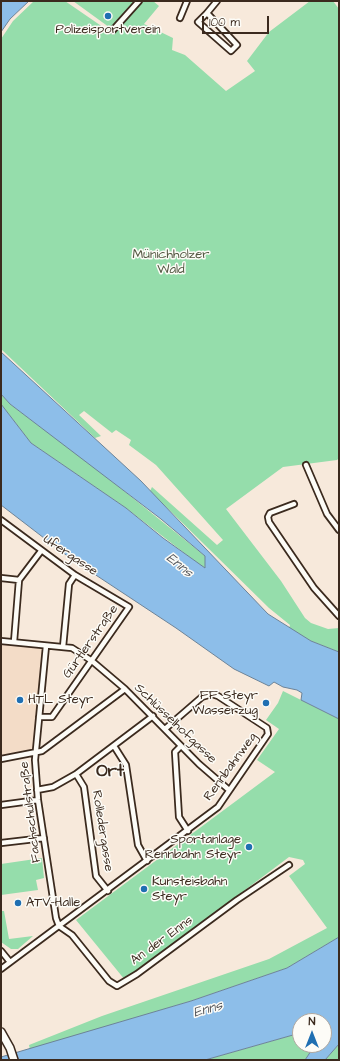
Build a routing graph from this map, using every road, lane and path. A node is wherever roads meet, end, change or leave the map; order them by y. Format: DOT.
graph roads {
  1 [pos="138,1"];
  2 [pos="187,1"];
  3 [pos="217,1"];
  4 [pos="207,13"];
  5 [pos="180,18"];
  6 [pos="113,30"];
  7 [pos="306,465"];
  8 [pos="294,504"];
  9 [pos="1,520"];
  10 [pos="339,530"];
  11 [pos="41,551"];
  12 [pos="75,575"];
  13 [pos="1,578"];
  14 [pos="19,580"];
  15 [pos="129,607"];
  16 [pos="339,616"];
  17 [pos="1,641"];
  18 [pos="14,642"];
  19 [pos="46,646"];
  20 [pos="63,647"];
  21 [pos="92,661"];
  22 [pos="125,689"];
  23 [pos="39,716"];
  24 [pos="153,716"];
  25 [pos="165,729"];
  26 [pos="114,746"];
  27 [pos="181,746"];
  28 [pos="35,753"];
  29 [pos="1,759"];
  30 [pos="76,774"];
  31 [pos="37,790"];
  32 [pos="229,790"];
  33 [pos="38,800"];
  34 [pos="1,805"];
  35 [pos="188,831"];
  36 [pos="44,838"];
  37 [pos="1,843"];
  38 [pos="147,861"];
  39 [pos="289,866"];
  40 [pos="108,891"];
  41 [pos="59,926"];
  42 [pos="1,951"];
  43 [pos="10,962"];
  44 [pos="1,969"];
  45 [pos="1,1032"];
  46 [pos="14,1060"];
  1 -- 6 [label="street"];
  2 -- 5 [label="street"];
  3 -- 4 [label="street"];
  4 -- 4 [label="street"];
  7 -- 10 [label="street"];
  8 -- 16 [label="street"];
  9 -- 11 [label="street, Ufergasse"];
  11 -- 12 [label="street, Ufergasse"];
  11 -- 14 [label="street"];
  12 -- 15 [label="street, Ufergasse"];
  12 -- 20 [label="street"];
  13 -- 14 [label="street"];
  14 -- 18 [label="street"];
  15 -- 21 [label="street, Gürtlerstraße"];
  17 -- 18 [label="street"];
  18 -- 19 [label="street"];
  19 -- 20 [label="street"];
  19 -- 23 [label="street, Fachschulstraße"];
  20 -- 21 [label="street"];
  21 -- 22 [label="street"];
  21 -- 23 [label="street, Gürtlerstraße"];
  22 -- 24 [label="street, Schlüsselhofgasse"];
  22 -- 28 [label="street, Schlüsselhofgasse"];
  23 -- 28 [label="street, Fachschulstraße"];
  24 -- 25 [label="street, Schlüsselhofgasse"];
  24 -- 26 [label="street"];
  25 -- 27 [label="street, Schlüsselhofgasse"];
  25 -- 32 [label="street, Rennbahnweg"];
  26 -- 30 [label="street"];
  26 -- 38 [label="street"];
  27 -- 32 [label="street, Schlüsselhofgasse"];
  27 -- 35 [label="street"];
  28 -- 29 [label="street, Schlüsselhofgasse"];
  28 -- 31 [label="street, Fachschulstraße"];
  30 -- 31 [label="street"];
  30 -- 40 [label="street, Rolledergasse"];
  31 -- 33 [label="street, Fachschulstraße"];
  32 -- 35 [label="street, Rennbahnweg"];
  33 -- 34 [label="street"];
  33 -- 36 [label="street, Fachschulstraße"];
  35 -- 38 [label="street, Rennbahnweg"];
  36 -- 37 [label="street"];
  36 -- 41 [label="street, Fachschulstraße"];
  38 -- 40 [label="street, Rennbahnweg"];
  39 -- 41 [label="street, An der Enns"];
  40 -- 41 [label="street, Rennbahnweg"];
  41 -- 43 [label="street, Rennbahnweg"];
  42 -- 43 [label="street"];
  43 -- 44 [label="street, Rennbahnweg"];
  45 -- 46 [label="main road"];
}
